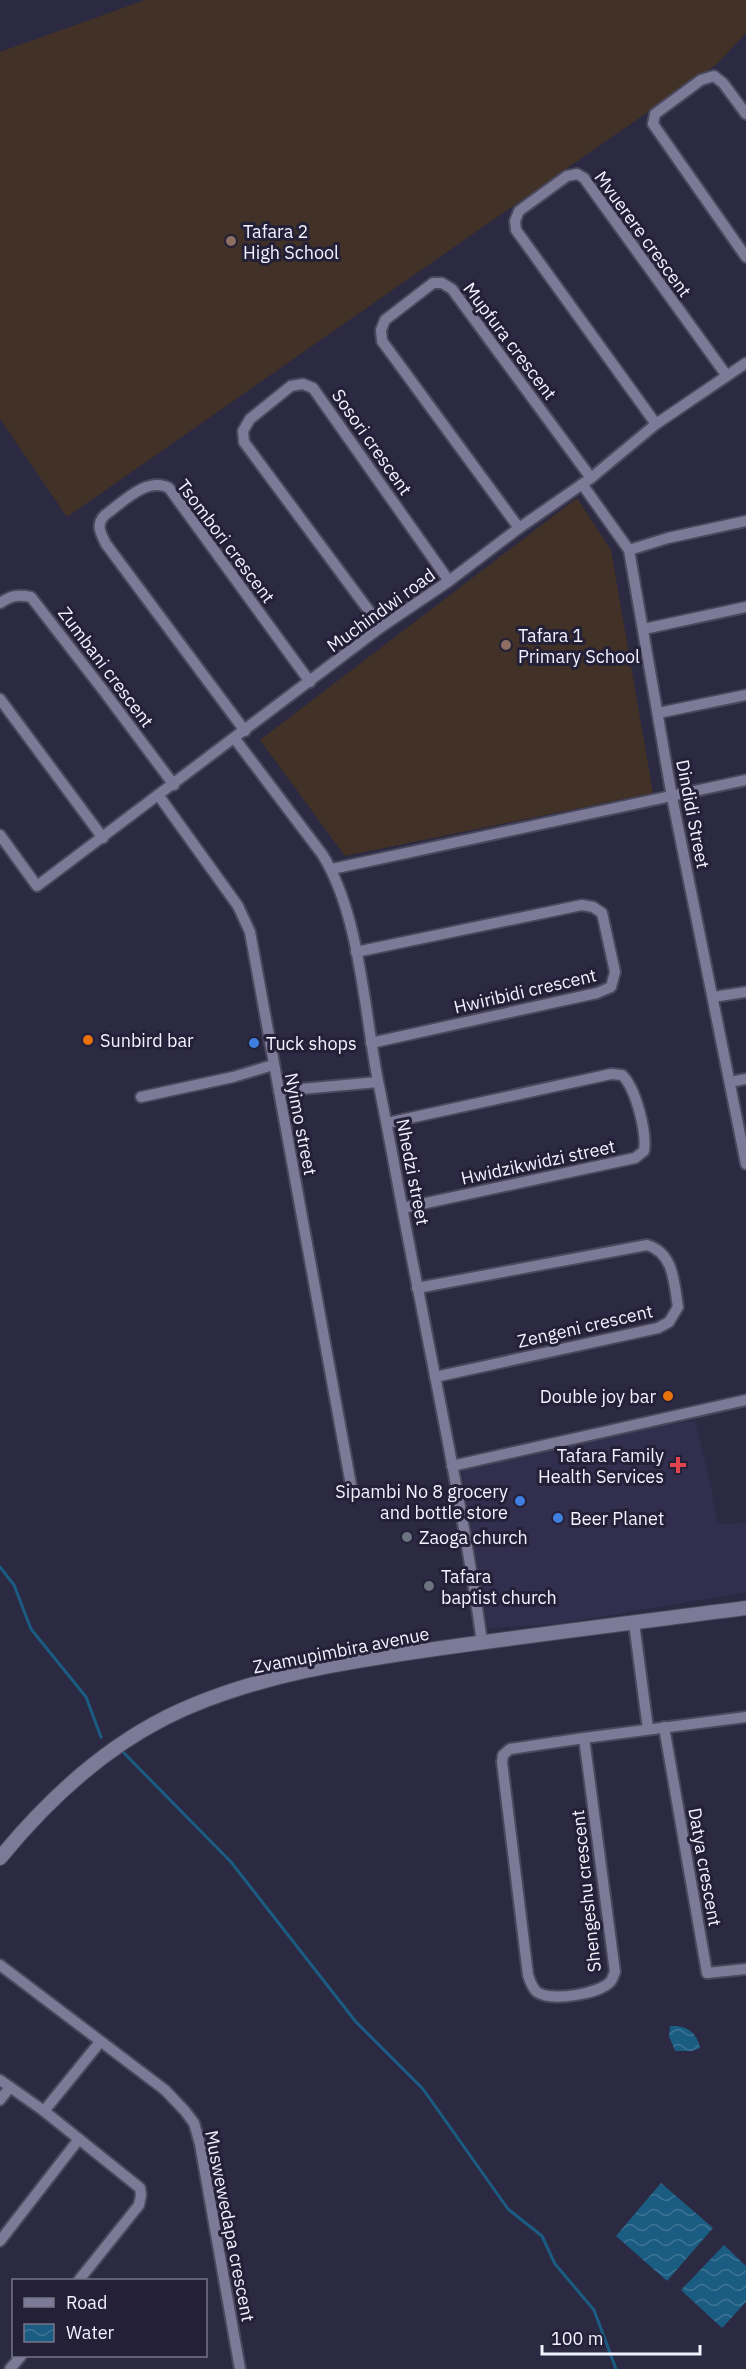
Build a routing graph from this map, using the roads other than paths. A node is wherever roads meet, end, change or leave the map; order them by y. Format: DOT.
graph roads {
  1 [pos="746,114"];
  2 [pos="746,257"];
  3 [pos="746,363"];
  4 [pos="727,376"];
  5 [pos="656,424"];
  6 [pos="586,481"];
  7 [pos="746,521"];
  8 [pos="519,528"];
  9 [pos="629,550"];
  10 [pos="449,581"];
  11 [pos="0,603"];
  12 [pos="746,607"];
  13 [pos="381,627"];
  14 [pos="644,629"];
  15 [pos="310,682"];
  16 [pos="746,695"];
  17 [pos="0,699"];
  18 [pos="658,713"];
  19 [pos="245,731"];
  20 [pos="235,739"];
  21 [pos="746,780"];
  22 [pos="174,785"];
  23 [pos="159,796"];
  24 [pos="672,797"];
  25 [pos="0,835"];
  26 [pos="104,838"];
  27 [pos="332,870"];
  28 [pos="356,952"];
  29 [pos="746,992"];
  30 [pos="713,997"];
  31 [pos="371,1043"];
  32 [pos="273,1065"];
  33 [pos="746,1079"];
  34 [pos="378,1082"];
  35 [pos="730,1082"];
  36 [pos="279,1091"];
  37 [pos="141,1097"];
  38 [pos="387,1123"];
  39 [pos="746,1164"];
  40 [pos="403,1208"];
  41 [pos="417,1288"];
  42 [pos="435,1377"];
  43 [pos="746,1401"];
  44 [pos="452,1466"];
  45 [pos="351,1485"];
  46 [pos="746,1608"];
  47 [pos="634,1623"];
  48 [pos="482,1642"];
  49 [pos="746,1717"];
  50 [pos="664,1727"];
  51 [pos="648,1730"];
  52 [pos="584,1738"];
  53 [pos="0,1858"];
  54 [pos="0,1965"];
  55 [pos="746,1969"];
  56 [pos="100,2042"];
  57 [pos="0,2080"];
  58 [pos="10,2087"];
  59 [pos="0,2100"];
  60 [pos="44,2111"];
  61 [pos="79,2139"];
  62 [pos="0,2241"];
  63 [pos="80,2279"];
  64 [pos="19,2357"];
  65 [pos="10,2369"];
  66 [pos="240,2369"];
  1 -- 2 [label="street"];
  3 -- 4 [label="street, Muchindwi road"];
  4 -- 5 [label="street, Muchindwi road"];
  4 -- 5 [label="street, Mvuerere crescent"];
  5 -- 6 [label="street, Muchindwi road"];
  6 -- 8 [label="street, Muchindwi road"];
  6 -- 8 [label="street, Mupfura crescent"];
  6 -- 9 [label="street, Dindidi Street"];
  7 -- 9 [label="street"];
  8 -- 10 [label="street, Muchindwi road"];
  9 -- 14 [label="street, Dindidi Street"];
  10 -- 13 [label="street, Muchindwi road"];
  10 -- 13 [label="street, Sosori crescent"];
  11 -- 22 [label="street, Zumbani crescent"];
  12 -- 14 [label="street"];
  13 -- 15 [label="street, Muchindwi road"];
  14 -- 18 [label="street, Dindidi Street"];
  15 -- 19 [label="street, Muchindwi road"];
  15 -- 19 [label="street, Tsombori crescent"];
  16 -- 18 [label="street"];
  17 -- 26 [label="street"];
  18 -- 24 [label="street, Dindidi Street"];
  19 -- 20 [label="street, Muchindwi road"];
  20 -- 22 [label="street, Muchindwi road"];
  20 -- 27 [label="street, Nhedzi street"];
  21 -- 24 [label="street"];
  22 -- 23 [label="street, Muchindwi road"];
  23 -- 26 [label="street, Muchindwi road"];
  23 -- 32 [label="street, Nyimo street"];
  24 -- 27 [label="street"];
  24 -- 30 [label="street, Dindidi Street"];
  25 -- 26 [label="street, Muchindwi road"];
  27 -- 28 [label="street, Nhedzi street"];
  28 -- 31 [label="street, Nhedzi street"];
  28 -- 31 [label="street, Hwiribidi crescent"];
  29 -- 30 [label="street"];
  30 -- 35 [label="street, Dindidi Street"];
  31 -- 34 [label="street, Nhedzi street"];
  32 -- 36 [label="street, Nyimo street"];
  32 -- 37 [label="street"];
  33 -- 35 [label="street"];
  34 -- 36 [label="street"];
  34 -- 38 [label="street, Nhedzi street"];
  35 -- 39 [label="street, Dindidi Street"];
  36 -- 45 [label="street, Nyimo street"];
  38 -- 40 [label="street, Nhedzi street"];
  38 -- 40 [label="street, Hwidzikwidzi street"];
  40 -- 41 [label="street, Nhedzi street"];
  41 -- 42 [label="street, Nhedzi street"];
  41 -- 42 [label="street, Zengeni crescent"];
  42 -- 44 [label="street, Nhedzi street"];
  43 -- 44 [label="street"];
  44 -- 48 [label="street, Nhedzi street"];
  46 -- 47 [label="street, Zvamupimbira avenue"];
  47 -- 48 [label="street, Zvamupimbira avenue"];
  47 -- 51 [label="street"];
  48 -- 53 [label="street, Zvamupimbira avenue"];
  49 -- 50 [label="street"];
  50 -- 51 [label="street"];
  50 -- 55 [label="street, Datya crescent"];
  51 -- 52 [label="street"];
  52 -- 52 [label="street, Shengeshu crescent"];
  54 -- 56 [label="street, Muswewedapa crescent"];
  56 -- 60 [label="street"];
  56 -- 66 [label="street, Muswewedapa crescent"];
  57 -- 58 [label="street"];
  58 -- 59 [label="street"];
  58 -- 60 [label="street"];
  60 -- 61 [label="street"];
  61 -- 62 [label="street"];
  61 -- 63 [label="street"];
  64 -- 65 [label="street"];
}
